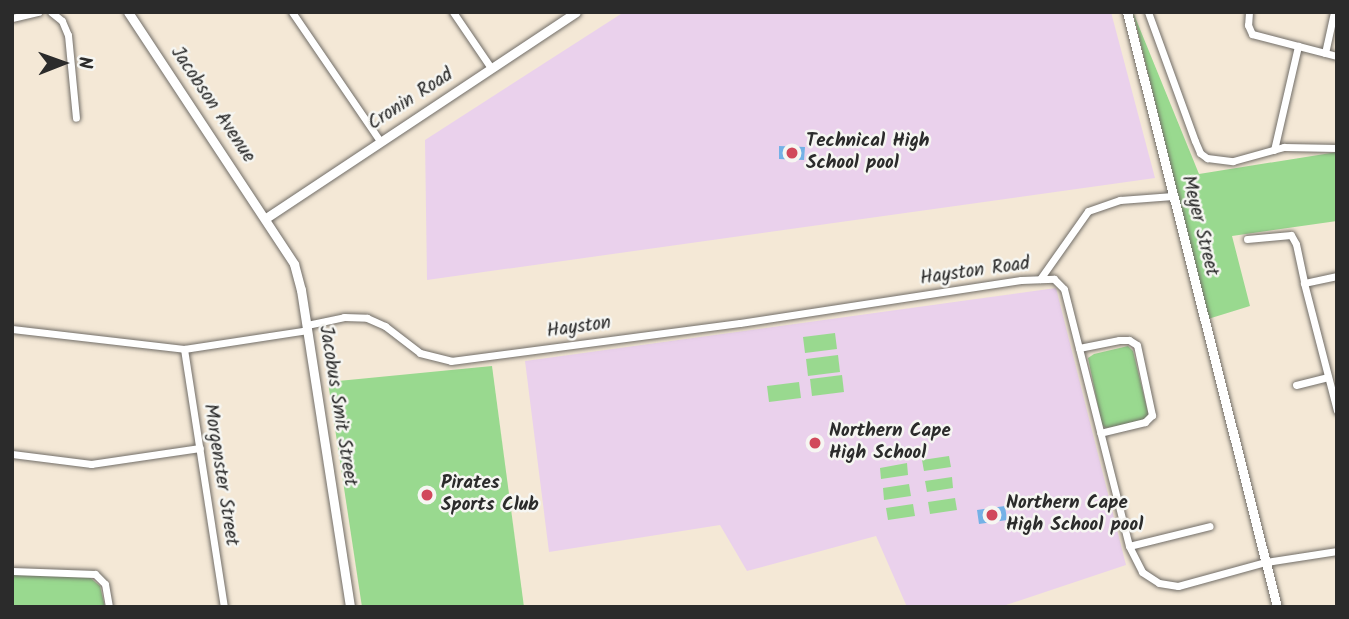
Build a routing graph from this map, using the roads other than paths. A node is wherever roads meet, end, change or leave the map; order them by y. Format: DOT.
graph roads {
  1 [pos="38,12"];
  2 [pos="51,12"];
  3 [pos="128,12"];
  4 [pos="292,12"];
  5 [pos="453,12"];
  6 [pos="576,12"];
  7 [pos="1127,12"];
  8 [pos="1148,12"];
  9 [pos="1249,12"];
  10 [pos="1334,12"];
  11 [pos="12,18"];
  12 [pos="1298,46"];
  13 [pos="1325,53"];
  14 [pos="1337,56"];
  15 [pos="491,68"];
  16 [pos="76,118"];
  17 [pos="380,141"];
  18 [pos="1337,148"];
  19 [pos="1274,150"];
  20 [pos="1173,196"];
  21 [pos="266,218"];
  22 [pos="1247,239"];
  23 [pos="1337,276"];
  24 [pos="1040,279"];
  25 [pos="1304,284"];
  26 [pos="866,302"];
  27 [pos="307,328"];
  28 [pos="12,330"];
  29 [pos="1079,348"];
  30 [pos="184,349"];
  31 [pos="1328,377"];
  32 [pos="1296,385"];
  33 [pos="1337,411"];
  34 [pos="1100,433"];
  35 [pos="200,448"];
  36 [pos="12,454"];
  37 [pos="1210,526"];
  38 [pos="1129,547"];
  39 [pos="1337,551"];
  40 [pos="1264,563"];
  41 [pos="12,571"];
  42 [pos="109,607"];
  43 [pos="225,607"];
  44 [pos="350,607"];
  45 [pos="1275,607"];
  1 -- 11 [label="street"];
  2 -- 16 [label="street"];
  3 -- 21 [label="street, Jacobson Avenue"];
  4 -- 17 [label="street"];
  5 -- 15 [label="street"];
  6 -- 15 [label="street, Cronin Road"];
  7 -- 20 [label="street, Meyer Street"];
  8 -- 19 [label="street"];
  9 -- 12 [label="street"];
  10 -- 13 [label="street"];
  12 -- 13 [label="street"];
  12 -- 19 [label="street"];
  13 -- 14 [label="street"];
  15 -- 17 [label="street, Cronin Road"];
  17 -- 21 [label="street, Cronin Road"];
  18 -- 19 [label="street"];
  20 -- 24 [label="street"];
  20 -- 40 [label="street, Meyer Street"];
  21 -- 27 [label="street, Jacobus Smit Street"];
  22 -- 25 [label="street"];
  23 -- 25 [label="street"];
  24 -- 26 [label="street, Hayston Road"];
  24 -- 29 [label="street, Hayston Road"];
  25 -- 31 [label="street"];
  26 -- 27 [label="street, Hayston"];
  27 -- 30 [label="street, Hayston"];
  27 -- 44 [label="street, Jacobus Smit Street"];
  28 -- 30 [label="street, Hayston"];
  29 -- 34 [label="street, Hayston Road"];
  29 -- 34 [label="street"];
  30 -- 35 [label="street, Morgenster Street"];
  31 -- 32 [label="street"];
  31 -- 33 [label="street"];
  34 -- 38 [label="street, Hayston Road"];
  35 -- 36 [label="street"];
  35 -- 43 [label="street, Morgenster Street"];
  37 -- 38 [label="street"];
  38 -- 40 [label="street, Hayston Road"];
  39 -- 40 [label="street, Hayston Road"];
  40 -- 45 [label="street, Meyer Street"];
  41 -- 42 [label="street"];
}
